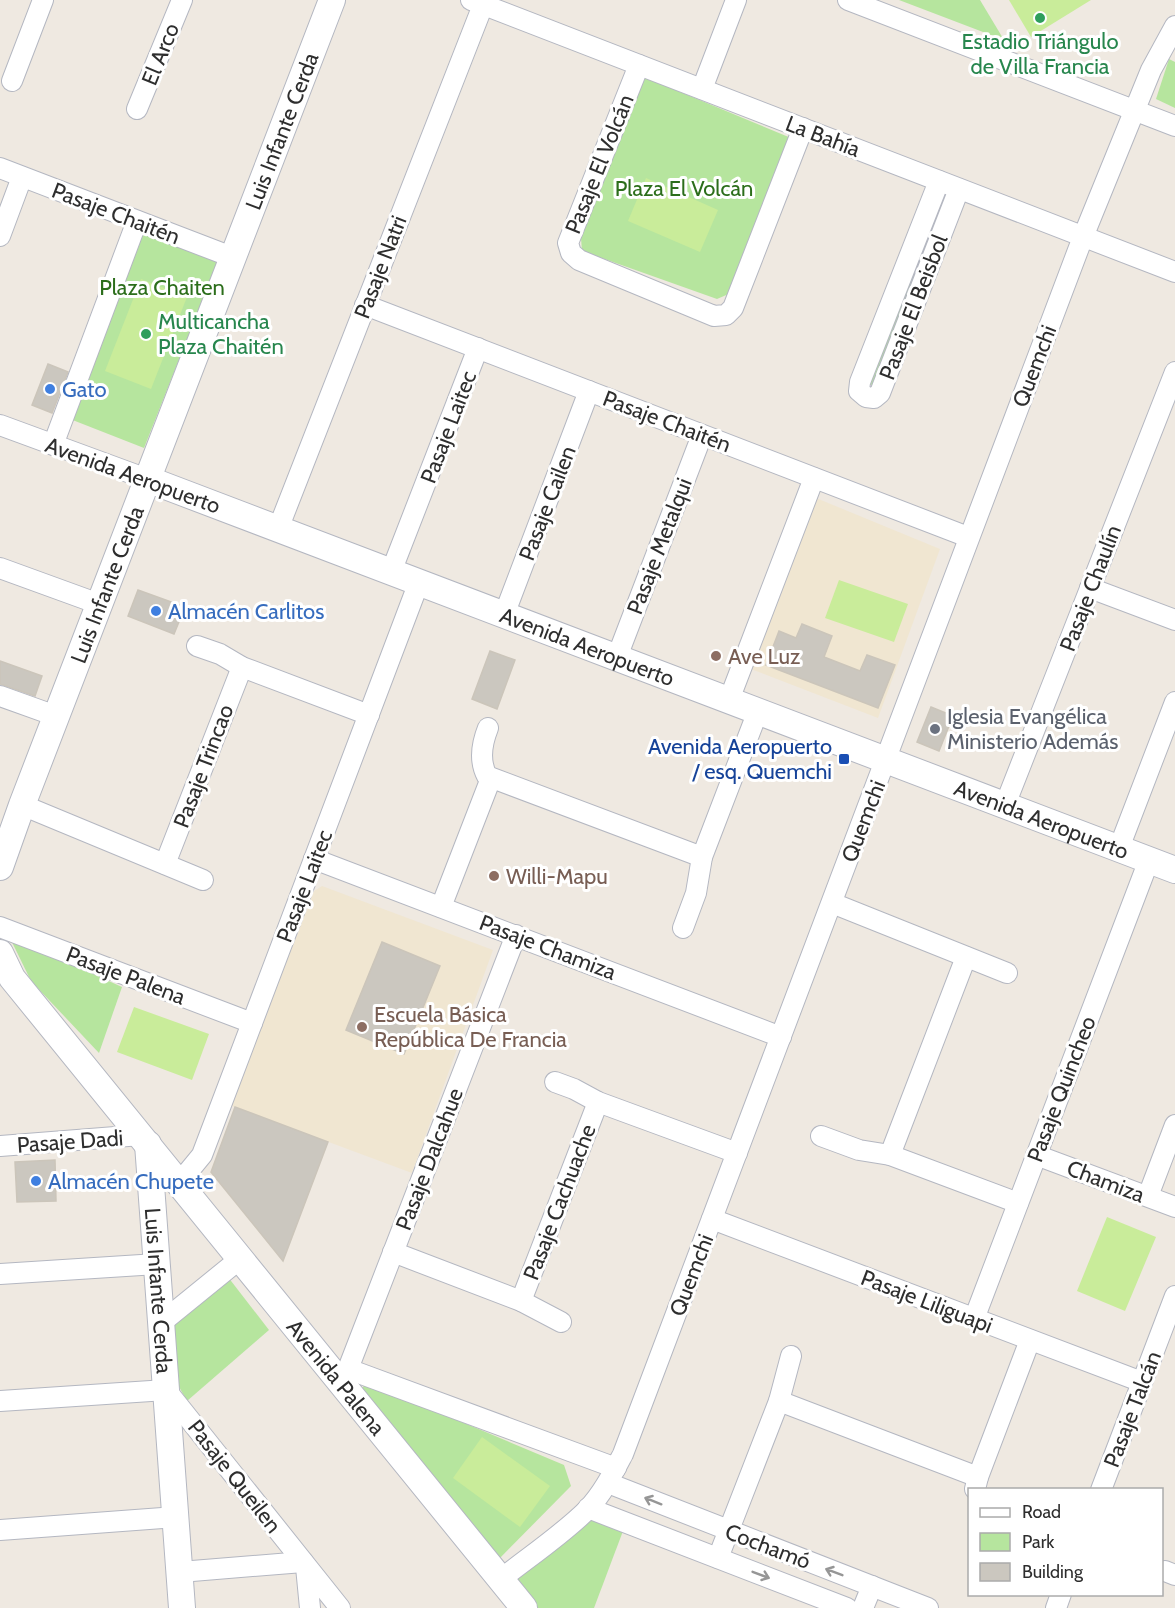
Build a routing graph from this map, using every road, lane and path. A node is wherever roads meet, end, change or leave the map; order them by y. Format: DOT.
graph roads {
  1 [pos="43,0"];
  2 [pos="182,0"];
  3 [pos="332,0"];
  4 [pos="736,0"];
  5 [pos="848,0"];
  6 [pos="477,2"];
  7 [pos="1175,26"];
  8 [pos="1168,53"];
  9 [pos="639,65"];
  10 [pos="12,81"];
  11 [pos="702,89"];
  12 [pos="137,109"];
  13 [pos="1134,111"];
  14 [pos="1175,126"];
  15 [pos="803,128"];
  16 [pos="0,168"];
  17 [pos="22,177"];
  18 [pos="939,181"];
  19 [pos="959,189"];
  20 [pos="137,221"];
  21 [pos="0,236"];
  22 [pos="1083,237"];
  23 [pos="232,257"];
  24 [pos="1175,272"];
  25 [pos="365,305"];
  26 [pos="478,348"];
  27 [pos="1175,372"];
  28 [pos="589,391"];
  29 [pos="0,425"];
  30 [pos="702,435"];
  31 [pos="53,445"];
  32 [pos="814,478"];
  33 [pos="147,479"];
  34 [pos="278,529"];
  35 [pos="968,537"];
  36 [pos="0,568"];
  37 [pos="391,572"];
  38 [pos="419,582"];
  39 [pos="1090,588"];
  40 [pos="99,604"];
  41 [pos="504,615"];
  42 [pos="1175,620"];
  43 [pos="197,646"];
  44 [pos="616,657"];
  45 [pos="242,667"];
  46 [pos="0,696"];
  47 [pos="729,700"];
  48 [pos="1175,702"];
  49 [pos="758,711"];
  50 [pos="369,715"];
  51 [pos="56,716"];
  52 [pos="488,728"];
  53 [pos="886,759"];
  54 [pos="491,778"];
  55 [pos="22,805"];
  56 [pos="1005,805"];
  57 [pos="1119,848"];
  58 [pos="702,857"];
  59 [pos="314,859"];
  60 [pos="1149,860"];
  61 [pos="165,864"];
  62 [pos="0,867"];
  63 [pos="1175,870"];
  64 [pos="203,880"];
  65 [pos="832,903"];
  66 [pos="441,907"];
  67 [pos="0,927"];
  68 [pos="683,928"];
  69 [pos="516,935"];
  70 [pos="0,953"];
  71 [pos="966,957"];
  72 [pos="1007,973"];
  73 [pos="6,982"];
  74 [pos="252,1023"];
  75 [pos="781,1036"];
  76 [pos="555,1082"];
  77 [pos="598,1102"];
  78 [pos="1175,1125"];
  79 [pos="821,1136"];
  80 [pos="145,1140"];
  81 [pos="0,1146"];
  82 [pos="737,1153"];
  83 [pos="890,1155"];
  84 [pos="1036,1155"];
  85 [pos="179,1183"];
  86 [pos="1148,1197"];
  87 [pos="1018,1203"];
  88 [pos="1175,1207"];
  89 [pos="712,1219"];
  90 [pos="393,1252"];
  91 [pos="241,1258"];
  92 [pos="157,1264"];
  93 [pos="0,1274"];
  94 [pos="1175,1296"];
  95 [pos="521,1301"];
  96 [pos="974,1319"];
  97 [pos="561,1322"];
  98 [pos="161,1323"];
  99 [pos="1167,1338"];
  100 [pos="1030,1340"];
  101 [pos="791,1356"];
  102 [pos="343,1374"];
  103 [pos="1142,1382"];
  104 [pos="166,1390"];
  105 [pos="0,1401"];
  106 [pos="779,1401"];
  107 [pos="612,1475"];
  108 [pos="977,1483"];
  109 [pos="1102,1488"];
  110 [pos="588,1508"];
  111 [pos="176,1517"];
  112 [pos="0,1530"];
  113 [pos="728,1531"];
  114 [pos="718,1558"];
  115 [pos="305,1565"];
  116 [pos="180,1572"];
  117 [pos="501,1579"];
  118 [pos="872,1586"];
  119 [pos="182,1608"];
  120 [pos="310,1608"];
  121 [pos="340,1608"];
  122 [pos="524,1608"];
  123 [pos="847,1608"];
  124 [pos="863,1608"];
  125 [pos="928,1608"];
  1 -- 10 [label="street"];
  2 -- 12 [label="street, El Arco"];
  3 -- 23 [label="street, Luis Infante Cerda"];
  4 -- 11 [label="street"];
  5 -- 13 [label="street"];
  6 -- 9 [label="street, La Bahía"];
  6 -- 25 [label="street, Pasaje Natri"];
  7 -- 8 [label="street, Quemchi"];
  8 -- 13 [label="street, Quemchi"];
  9 -- 11 [label="street, La Bahía"];
  9 -- 15 [label="street, Pasaje El Volcán"];
  11 -- 15 [label="street, La Bahía"];
  13 -- 14 [label="street"];
  13 -- 22 [label="street, Quemchi"];
  15 -- 18 [label="street, La Bahía"];
  16 -- 17 [label="street, Pasaje Chaitén"];
  17 -- 20 [label="street, Pasaje Chaitén"];
  17 -- 21 [label="street"];
  18 -- 19 [label="street, La Bahía"];
  18 -- 19 [label="street, Pasaje El Beisbol"];
  19 -- 22 [label="street, La Bahía"];
  20 -- 23 [label="street, Pasaje Chaitén"];
  20 -- 31 [label="street"];
  22 -- 24 [label="street, La Bahía"];
  22 -- 35 [label="street, Quemchi"];
  23 -- 33 [label="street, Luis Infante Cerda"];
  25 -- 26 [label="street, Pasaje Chaitén"];
  25 -- 34 [label="street, Pasaje Natri"];
  26 -- 28 [label="street, Pasaje Chaitén"];
  26 -- 37 [label="street, Pasaje Laitec"];
  27 -- 39 [label="street, Pasaje Chaulín"];
  28 -- 30 [label="street, Pasaje Chaitén"];
  28 -- 41 [label="street, Pasaje Cailen"];
  29 -- 31 [label="street, Avenida Aeropuerto"];
  30 -- 32 [label="street, Pasaje Chaitén"];
  30 -- 44 [label="street, Pasaje Metalqui"];
  31 -- 33 [label="street, Avenida Aeropuerto"];
  32 -- 35 [label="street, Pasaje Chaitén"];
  32 -- 47 [label="street"];
  33 -- 34 [label="street, Avenida Aeropuerto"];
  33 -- 40 [label="street, Luis Infante Cerda"];
  34 -- 37 [label="street, Avenida Aeropuerto"];
  35 -- 53 [label="street, Quemchi"];
  36 -- 40 [label="street"];
  37 -- 38 [label="street, Avenida Aeropuerto"];
  38 -- 41 [label="street, Avenida Aeropuerto"];
  38 -- 50 [label="street, Pasaje Laitec"];
  39 -- 42 [label="street"];
  39 -- 56 [label="street, Pasaje Chaulín"];
  40 -- 51 [label="street, Luis Infante Cerda"];
  41 -- 44 [label="street, Avenida Aeropuerto"];
  43 -- 45 [label="street"];
  44 -- 47 [label="street, Avenida Aeropuerto"];
  45 -- 50 [label="street"];
  45 -- 61 [label="street, Pasaje Trincao"];
  46 -- 51 [label="street"];
  47 -- 49 [label="street, Avenida Aeropuerto"];
  48 -- 57 [label="street"];
  49 -- 53 [label="street, Avenida Aeropuerto"];
  49 -- 58 [label="street"];
  50 -- 59 [label="street, Pasaje Laitec"];
  51 -- 55 [label="street, Luis Infante Cerda"];
  52 -- 54 [label="street"];
  53 -- 56 [label="street, Avenida Aeropuerto"];
  53 -- 65 [label="street, Quemchi"];
  54 -- 58 [label="street"];
  54 -- 66 [label="street"];
  55 -- 61 [label="street"];
  55 -- 62 [label="street, Luis Infante Cerda"];
  56 -- 57 [label="street, Avenida Aeropuerto"];
  57 -- 60 [label="street, Avenida Aeropuerto"];
  58 -- 68 [label="street"];
  59 -- 66 [label="street, Pasaje Chamiza"];
  59 -- 74 [label="street, Pasaje Laitec"];
  60 -- 63 [label="street, Avenida Aeropuerto"];
  60 -- 84 [label="street, Pasaje Quincheo"];
  61 -- 64 [label="street"];
  65 -- 71 [label="street"];
  65 -- 75 [label="street, Quemchi"];
  66 -- 69 [label="street, Pasaje Chamiza"];
  67 -- 74 [label="street, Pasaje Palena"];
  69 -- 75 [label="street, Pasaje Chamiza"];
  69 -- 90 [label="street, Pasaje Dalcahue"];
  70 -- 73 [label="street"];
  71 -- 72 [label="street"];
  71 -- 83 [label="street"];
  73 -- 80 [label="street"];
  74 -- 85 [label="street, Pasaje Laitec"];
  75 -- 82 [label="street, Quemchi"];
  76 -- 77 [label="street, Pasaje Cachuache"];
  77 -- 82 [label="street, Pasaje Cachuache"];
  77 -- 95 [label="street, Pasaje Cachuache"];
  78 -- 86 [label="street"];
  79 -- 83 [label="street"];
  80 -- 81 [label="street, Pasaje Dadi"];
  80 -- 85 [label="street, Avenida Palena"];
  80 -- 92 [label="street, Luis Infante Cerda"];
  82 -- 89 [label="street, Quemchi"];
  83 -- 87 [label="street"];
  84 -- 86 [label="street, Chamiza"];
  84 -- 87 [label="street, Pasaje Quincheo"];
  85 -- 91 [label="street, Avenida Palena"];
  86 -- 88 [label="street, Chamiza"];
  87 -- 96 [label="street, Pasaje Quincheo"];
  89 -- 96 [label="street, Pasaje Liliguapi"];
  89 -- 107 [label="street, Quemchi"];
  90 -- 95 [label="street, Pasaje Cachuache"];
  90 -- 102 [label="street, Pasaje Dalcahue"];
  91 -- 98 [label="street"];
  91 -- 102 [label="street, Avenida Palena"];
  92 -- 93 [label="street"];
  92 -- 98 [label="street, Luis Infante Cerda"];
  94 -- 99 [label="street, Pasaje Talcán"];
  95 -- 97 [label="street, Pasaje Cachuache"];
  96 -- 100 [label="street, Pasaje Liliguapi"];
  98 -- 104 [label="street, Luis Infante Cerda"];
  99 -- 103 [label="street, Pasaje Talcán"];
  100 -- 103 [label="street, Pasaje Liliguapi"];
  100 -- 108 [label="street"];
  101 -- 106 [label="street"];
  102 -- 107 [label="street, Cochamó"];
  102 -- 117 [label="street, Avenida Palena"];
  103 -- 109 [label="street, Pasaje Talcán"];
  104 -- 105 [label="street"];
  104 -- 111 [label="street, Luis Infante Cerda"];
  104 -- 115 [label="street, Pasaje Queilen"];
  106 -- 108 [label="street"];
  106 -- 113 [label="street"];
  107 -- 110 [label="street, Quemchi"];
  113 -- 107 [label="street, Cochamó, one-way"];
  110 -- 114 [label="street, Cochamó"];
  110 -- 117 [label="street, Quemchi"];
  111 -- 112 [label="street"];
  111 -- 116 [label="street, Luis Infante Cerda"];
  113 -- 114 [label="street"];
  118 -- 113 [label="street, Cochamó, one-way"];
  114 -- 123 [label="street, Cochamó, one-way"];
  115 -- 116 [label="street, Pasaje Queilen"];
  115 -- 120 [label="street"];
  115 -- 121 [label="street, Pasaje Queilen"];
  116 -- 119 [label="street, Luis Infante Cerda"];
  117 -- 122 [label="street, Avenida Palena"];
  118 -- 124 [label="street"];
  118 -- 125 [label="street, Cochamó"];
}
